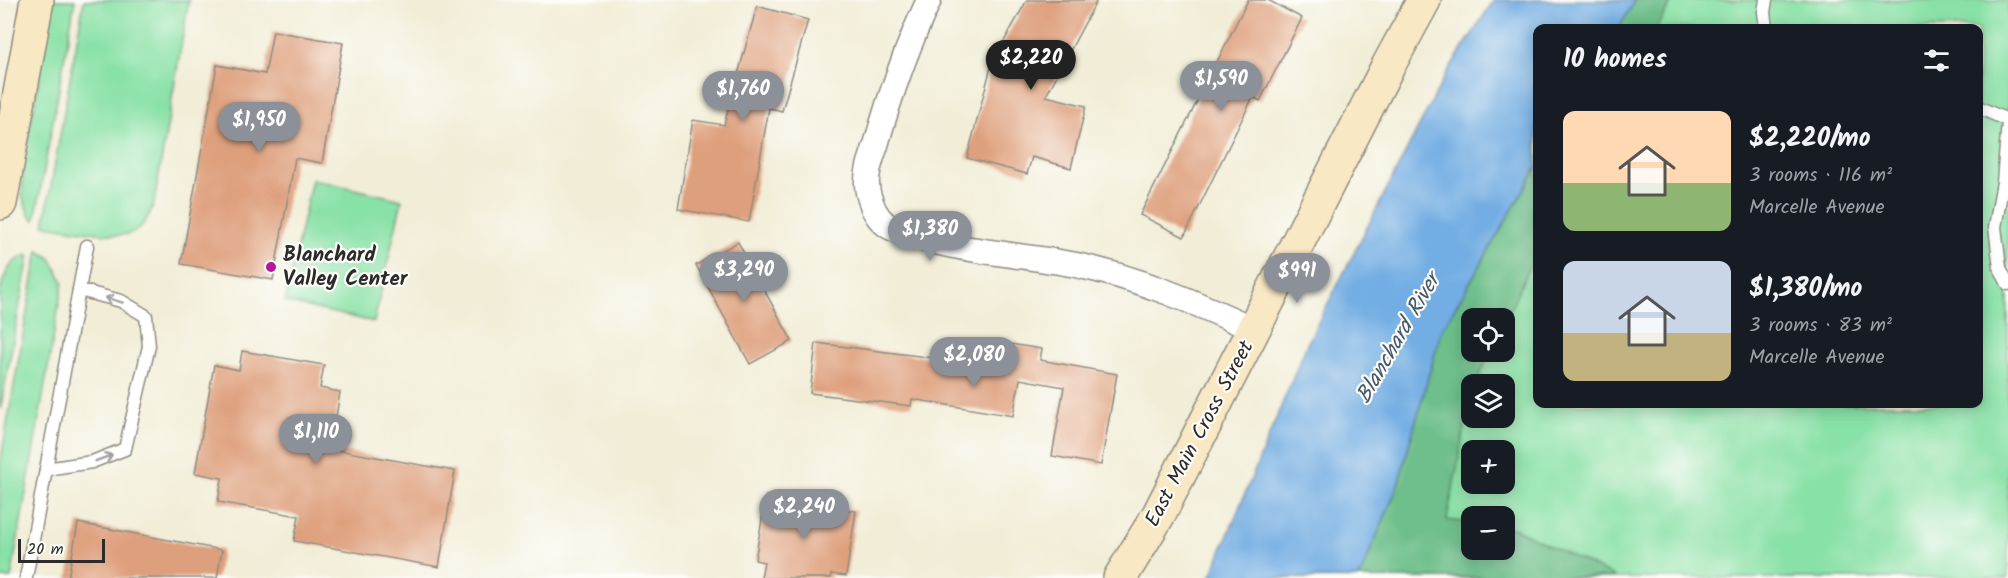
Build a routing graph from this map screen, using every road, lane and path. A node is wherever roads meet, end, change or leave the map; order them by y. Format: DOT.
graph roads {
  1 [pos="37,0"];
  2 [pos="929,0"];
  3 [pos="1424,0"];
  4 [pos="1766,0"];
  5 [pos="1766,24"];
  6 [pos="1983,109"];
  7 [pos="2007,121"];
  8 [pos="0,203"];
  9 [pos="87,246"];
  10 [pos="2008,284"];
  11 [pos="79,290"];
  12 [pos="1255,330"];
  13 [pos="46,469"];
  14 [pos="26,578"];
  15 [pos="1120,578"];
  1 -- 8 [label="main road"];
  2 -- 12 [label="street"];
  3 -- 12 [label="main road, East Main Cross Street"];
  4 -- 5 [label="lane"];
  6 -- 7 [label="lane"];
  7 -- 10 [label="lane"];
  9 -- 11 [label="lane"];
  11 -- 13 [label="lane"];
  13 -- 11 [label="lane, one-way"];
  12 -- 15 [label="main road, East Main Cross Street"];
  13 -- 14 [label="lane"];
}
